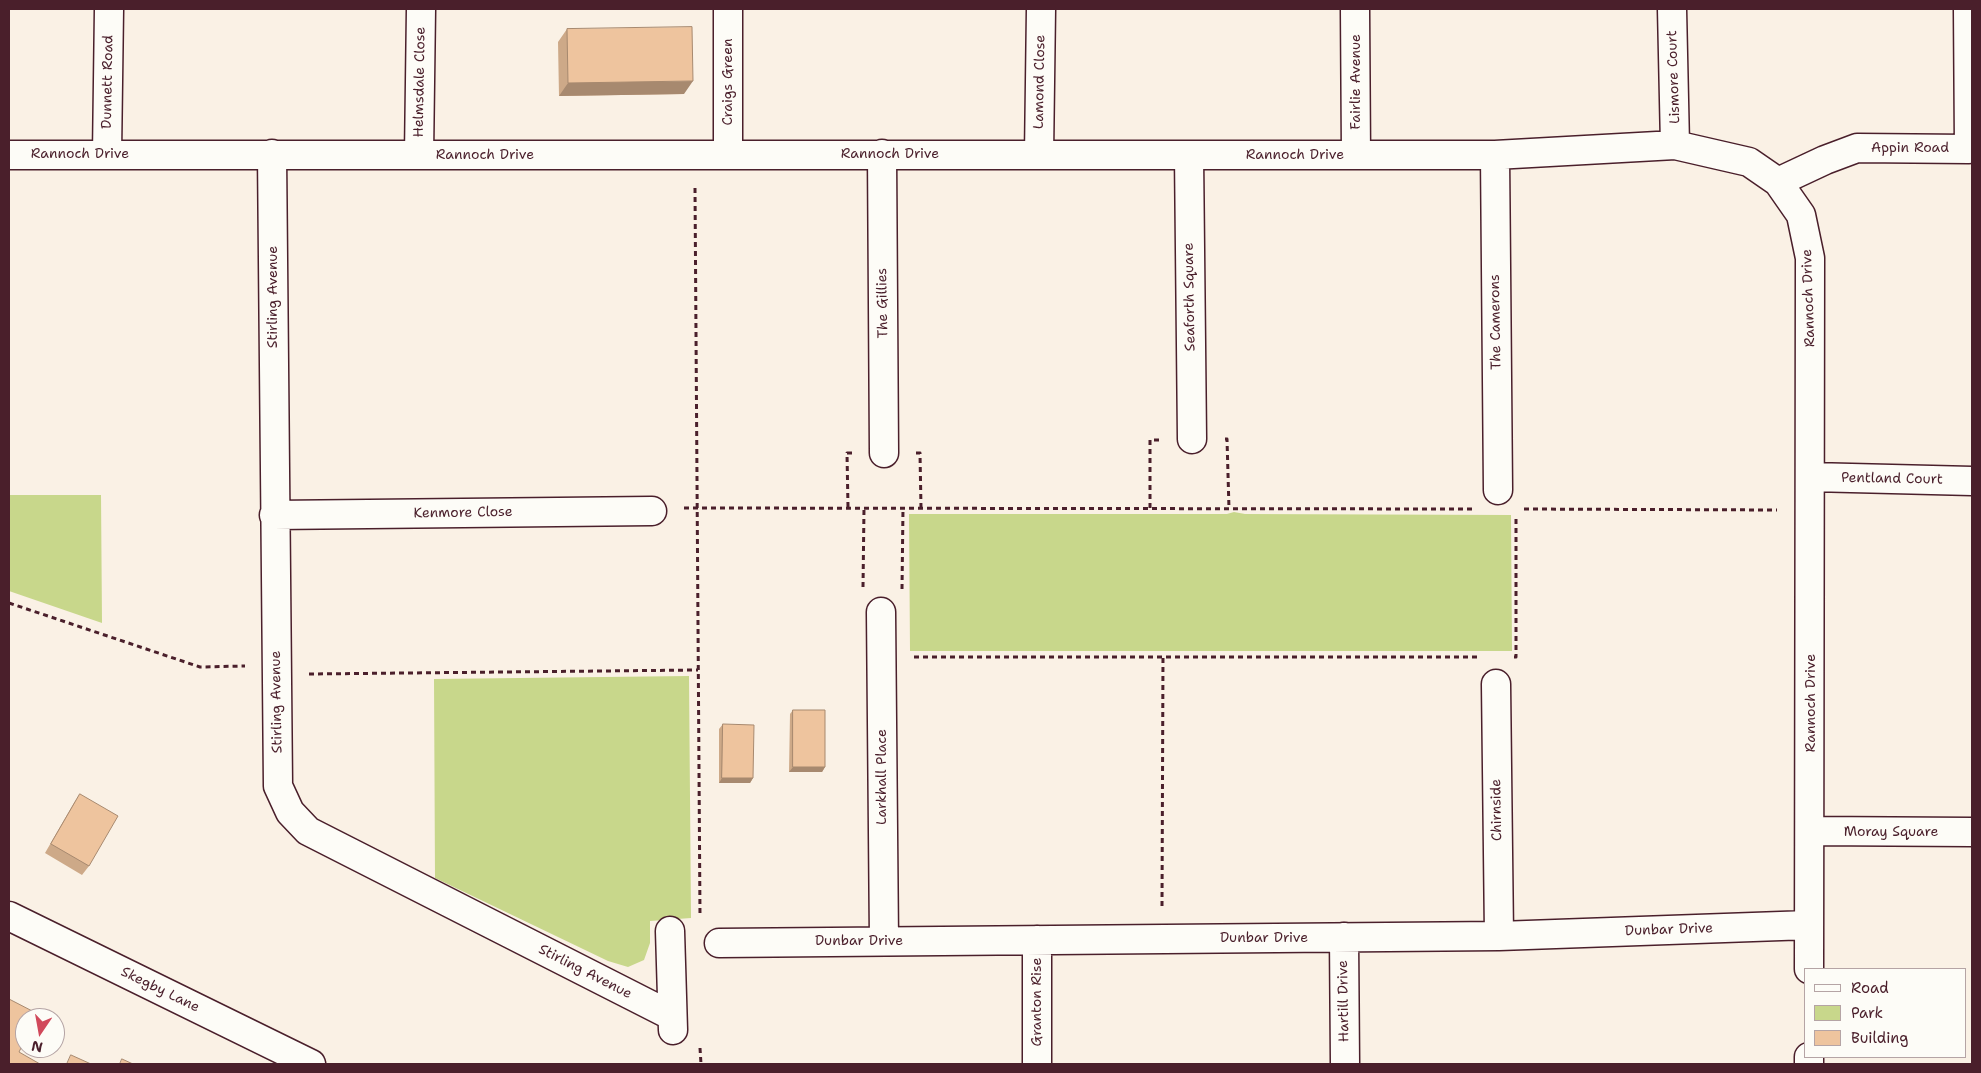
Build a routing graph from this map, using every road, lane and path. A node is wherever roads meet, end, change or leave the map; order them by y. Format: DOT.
graph roads {
  1 [pos="109,9"];
  2 [pos="421,9"];
  3 [pos="728,9"];
  4 [pos="1041,9"];
  5 [pos="1355,9"];
  6 [pos="1672,9"];
  7 [pos="1968,9"];
  8 [pos="1676,144"];
  9 [pos="1970,149"];
  10 [pos="9,154"];
  11 [pos="107,154"];
  12 [pos="272,154"];
  13 [pos="728,154"];
  14 [pos="882,154"];
  15 [pos="1495,154"];
  16 [pos="419,155"];
  17 [pos="695,155"];
  18 [pos="1039,155"];
  19 [pos="1189,155"];
  20 [pos="1356,155"];
  21 [pos="1778,182"];
  22 [pos="1192,440"];
  23 [pos="884,453"];
  24 [pos="1811,477"];
  25 [pos="1972,481"];
  26 [pos="1498,490"];
  27 [pos="696,507"];
  28 [pos="864,508"];
  29 [pos="903,508"];
  30 [pos="1478,509"];
  31 [pos="1810,510"];
  32 [pos="652,511"];
  33 [pos="274,515"];
  34 [pos="902,590"];
  35 [pos="863,591"];
  36 [pos="9,603"];
  37 [pos="881,612"];
  38 [pos="1162,657"];
  39 [pos="1486,657"];
  40 [pos="1506,657"];
  41 [pos="882,658"];
  42 [pos="276,670"];
  43 [pos="698,670"];
  44 [pos="1496,684"];
  45 [pos="1811,831"];
  46 [pos="1972,832"];
  47 [pos="9,916"];
  48 [pos="1809,925"];
  49 [pos="670,931"];
  50 [pos="710,933"];
  51 [pos="1499,936"];
  52 [pos="1344,937"];
  53 [pos="1162,939"];
  54 [pos="1038,940"];
  55 [pos="884,941"];
  56 [pos="1809,968"];
  57 [pos="700,1046"];
  58 [pos="311,1064"];
  59 [pos="700,1064"];
  60 [pos="1037,1064"];
  61 [pos="1345,1064"];
  1 -- 11 [label="street, Dunnett Road"];
  2 -- 16 [label="street, Helmsdale Close"];
  3 -- 13 [label="street, Craigs Green"];
  4 -- 18 [label="street, Lamond Close"];
  5 -- 20 [label="street, Fairlie Avenue"];
  6 -- 8 [label="street, Lismore Court"];
  7 -- 9 [label="street, Appin Road"];
  8 -- 15 [label="street, Rannoch Drive"];
  8 -- 21 [label="street, Rannoch Drive"];
  9 -- 21 [label="street, Appin Road"];
  10 -- 11 [label="street, Rannoch Drive"];
  11 -- 12 [label="street, Rannoch Drive"];
  12 -- 16 [label="street, Rannoch Drive"];
  12 -- 33 [label="street, Stirling Avenue"];
  13 -- 14 [label="street, Rannoch Drive"];
  13 -- 17 [label="street, Rannoch Drive"];
  14 -- 18 [label="street, Rannoch Drive"];
  14 -- 23 [label="street, The Gillies"];
  15 -- 20 [label="street, Rannoch Drive"];
  15 -- 26 [label="street, The Camerons"];
  16 -- 17 [label="street, Rannoch Drive"];
  17 -- 27 [label="path"];
  18 -- 19 [label="street, Rannoch Drive"];
  19 -- 20 [label="street, Rannoch Drive"];
  19 -- 22 [label="street, Seaforth Square"];
  21 -- 24 [label="street, Rannoch Drive"];
  24 -- 25 [label="street, Pentland Court"];
  24 -- 31 [label="street, Rannoch Drive"];
  27 -- 28 [label="path"];
  27 -- 32 [label="path"];
  27 -- 43 [label="path"];
  28 -- 29 [label="path"];
  28 -- 35 [label="path"];
  29 -- 30 [label="path"];
  29 -- 34 [label="path"];
  31 -- 40 [label="path"];
  31 -- 45 [label="street, Rannoch Drive"];
  32 -- 33 [label="street, Kenmore Close"];
  33 -- 42 [label="street, Stirling Avenue"];
  36 -- 42 [label="path"];
  37 -- 41 [label="street, Larkhall Place"];
  38 -- 39 [label="path"];
  38 -- 41 [label="path"];
  38 -- 53 [label="path"];
  41 -- 55 [label="street, Larkhall Place"];
  42 -- 43 [label="path"];
  42 -- 49 [label="street, Stirling Avenue"];
  43 -- 50 [label="path"];
  44 -- 51 [label="street, Chirnside"];
  45 -- 46 [label="street, Moray Square"];
  45 -- 48 [label="street, Rannoch Drive"];
  47 -- 58 [label="street, Skegby Lane"];
  48 -- 51 [label="street, Dunbar Drive"];
  48 -- 56 [label="street, Rannoch Drive"];
  50 -- 55 [label="street, Dunbar Drive"];
  51 -- 52 [label="street, Dunbar Drive"];
  52 -- 53 [label="street, Dunbar Drive"];
  52 -- 61 [label="street, Hartill Drive"];
  53 -- 54 [label="street, Dunbar Drive"];
  54 -- 55 [label="street, Dunbar Drive"];
  54 -- 60 [label="street, Granton Rise"];
  57 -- 59 [label="path"];
}
